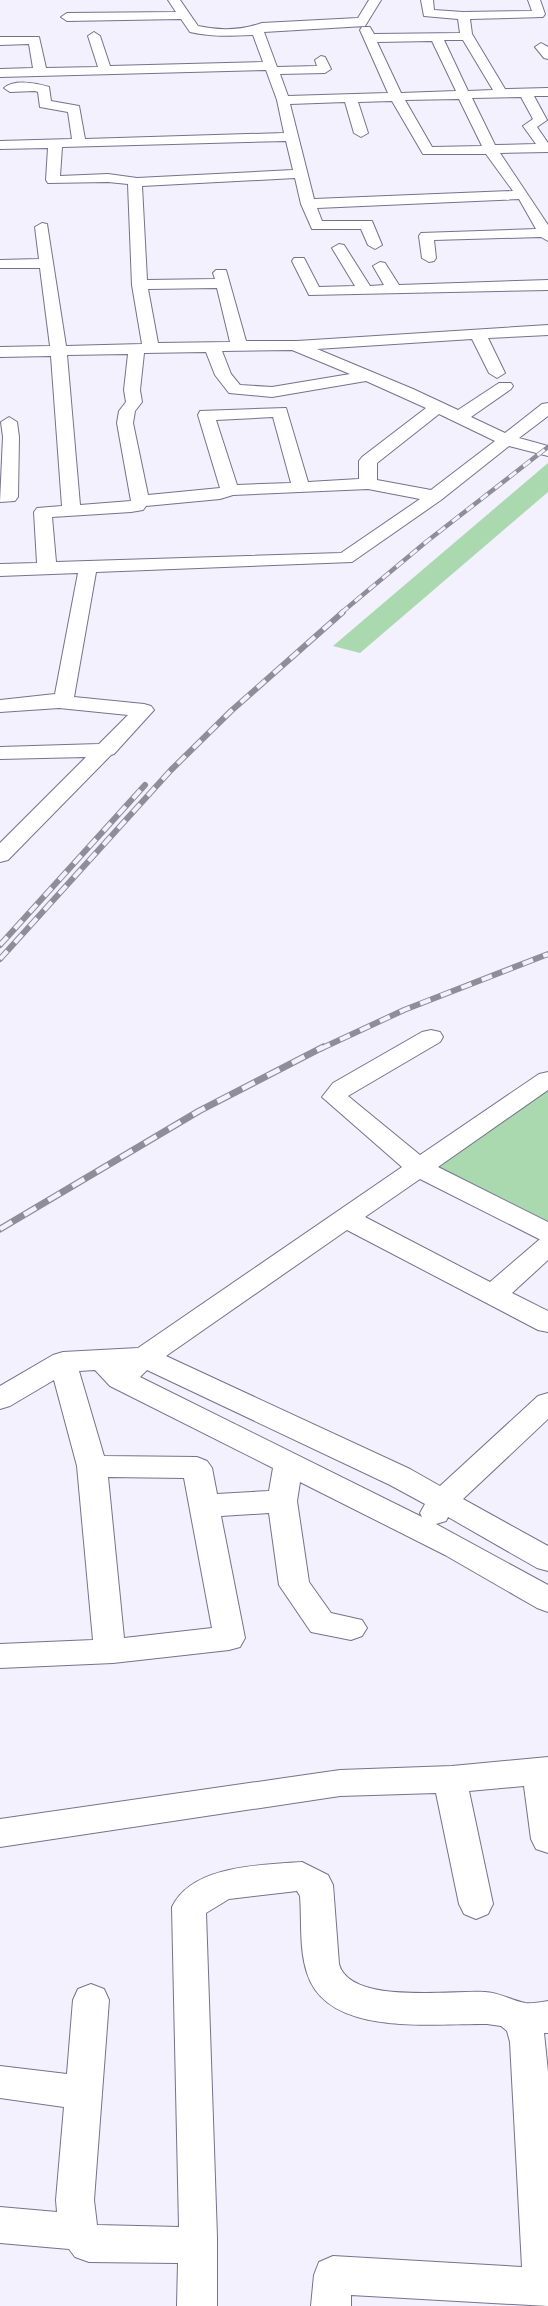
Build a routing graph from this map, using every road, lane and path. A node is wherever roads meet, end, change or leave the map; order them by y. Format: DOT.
graph roads {
  1 [pos="127,0"];
  2 [pos="174,0"];
  3 [pos="375,0"];
  4 [pos="427,0"];
  5 [pos="539,4"];
  6 [pos="184,15"];
  7 [pos="141,16"];
  8 [pos="463,16"];
  9 [pos="67,17"];
  10 [pos="365,28"];
  11 [pos="258,31"];
  12 [pos="94,36"];
  13 [pos="467,36"];
  14 [pos="436,37"];
  15 [pos="0,41"];
  16 [pos="548,46"];
  17 [pos="548,55"];
  18 [pos="321,60"];
  19 [pos="215,67"];
  20 [pos="272,68"];
  21 [pos="165,69"];
  22 [pos="105,70"];
  23 [pos="126,70"];
  24 [pos="40,72"];
  25 [pos="0,73"];
  26 [pos="219,81"];
  27 [pos="170,83"];
  28 [pos="127,84"];
  29 [pos="0,89"];
  30 [pos="548,92"];
  31 [pos="501,93"];
  32 [pos="526,93"];
  33 [pos="464,94"];
  34 [pos="396,96"];
  35 [pos="350,98"];
  36 [pos="283,100"];
  37 [pos="361,132"];
  38 [pos="291,137"];
  39 [pos="80,143"];
  40 [pos="55,144"];
  41 [pos="0,145"];
  42 [pos="546,148"];
  43 [pos="490,149"];
  44 [pos="301,174"];
  45 [pos="135,182"];
  46 [pos="523,195"];
  47 [pos="308,204"];
  48 [pos="42,227"];
  49 [pos="547,235"];
  50 [pos="375,245"];
  51 [pos="339,248"];
  52 [pos="429,258"];
  53 [pos="298,261"];
  54 [pos="47,263"];
  55 [pos="0,264"];
  56 [pos="380,266"];
  57 [pos="140,285"];
  58 [pos="548,285"];
  59 [pos="394,290"];
  60 [pos="366,291"];
  61 [pos="548,330"];
  62 [pos="477,333"];
  63 [pos="294,345"];
  64 [pos="212,347"];
  65 [pos="239,347"];
  66 [pos="144,348"];
  67 [pos="59,350"];
  68 [pos="0,352"];
  69 [pos="366,376"];
  70 [pos="272,392"];
  71 [pos="438,407"];
  72 [pos="548,408"];
  73 [pos="280,412"];
  74 [pos="459,417"];
  75 [pos="9,422"];
  76 [pos="506,440"];
  77 [pos="548,451"];
  78 [pos="368,484"];
  79 [pos="301,488"];
  80 [pos="230,490"];
  81 [pos="435,496"];
  82 [pos="140,501"];
  83 [pos="20,505"];
  84 [pos="71,509"];
  85 [pos="88,567"];
  86 [pos="47,568"];
  87 [pos="0,570"];
  88 [pos="59,702"];
  89 [pos="0,706"];
  90 [pos="107,750"];
  91 [pos="0,753"];
  92 [pos="0,855"];
  93 [pos="431,1037"];
  94 [pos="548,1079"];
  95 [pos="419,1168"];
  96 [pos="346,1218"];
  97 [pos="548,1233"];
  98 [pos="548,1246"];
  99 [pos="493,1294"];
  100 [pos="548,1323"];
  101 [pos="144,1357"];
  102 [pos="99,1359"];
  103 [pos="63,1362"];
  104 [pos="120,1379"];
  105 [pos="0,1400"];
  106 [pos="548,1403"];
  107 [pos="338,1448"];
  108 [pos="92,1466"];
  109 [pos="301,1469"];
  110 [pos="282,1501"];
  111 [pos="442,1501"];
  112 [pos="204,1506"];
  113 [pos="424,1531"];
  114 [pos="548,1560"];
  115 [pos="548,1599"];
  116 [pos="351,1628"];
  117 [pos="113,1651"];
  118 [pos="0,1656"];
  119 [pos="543,1770"];
  120 [pos="450,1779"];
  121 [pos="0,1833"];
  122 [pos="548,1839"];
  123 [pos="476,1904"];
  124 [pos="91,2000"];
  125 [pos="534,2018"];
  126 [pos="0,2082"];
  127 [pos="84,2093"];
  128 [pos="0,2225"];
  129 [pos="79,2232"];
  130 [pos="198,2245"];
  131 [pos="546,2294"];
  132 [pos="197,2306"];
  133 [pos="331,2306"];
  1 -- 7 [label="street"];
  2 -- 6 [label="street"];
  3 -- 10 [label="street"];
  4 -- 8 [label="street"];
  5 -- 8 [label="street"];
  6 -- 7 [label="street"];
  6 -- 11 [label="street"];
  7 -- 9 [label="street"];
  8 -- 13 [label="street"];
  10 -- 11 [label="street"];
  10 -- 14 [label="street"];
  10 -- 34 [label="street"];
  11 -- 20 [label="street"];
  12 -- 22 [label="street"];
  13 -- 14 [label="street"];
  13 -- 31 [label="street"];
  14 -- 33 [label="street"];
  15 -- 24 [label="street"];
  16 -- 17 [label="street"];
  18 -- 20 [label="street"];
  19 -- 20 [label="street"];
  19 -- 21 [label="street"];
  19 -- 26 [label="street"];
  20 -- 36 [label="street"];
  21 -- 23 [label="street"];
  21 -- 27 [label="street"];
  22 -- 23 [label="street"];
  22 -- 24 [label="street"];
  23 -- 28 [label="street"];
  24 -- 25 [label="street"];
  29 -- 39 [label="street"];
  30 -- 32 [label="street"];
  31 -- 32 [label="street"];
  31 -- 33 [label="street"];
  32 -- 42 [label="street"];
  33 -- 34 [label="street"];
  33 -- 43 [label="street"];
  34 -- 35 [label="street"];
  34 -- 43 [label="street"];
  35 -- 36 [label="street"];
  35 -- 37 [label="street"];
  36 -- 38 [label="street"];
  38 -- 39 [label="street"];
  38 -- 44 [label="street"];
  39 -- 40 [label="street"];
  40 -- 41 [label="street"];
  40 -- 45 [label="street"];
  42 -- 43 [label="street"];
  43 -- 46 [label="street"];
  44 -- 45 [label="street"];
  44 -- 47 [label="street"];
  45 -- 57 [label="street"];
  46 -- 47 [label="street"];
  46 -- 49 [label="street"];
  47 -- 50 [label="street"];
  48 -- 54 [label="street"];
  49 -- 52 [label="street"];
  51 -- 60 [label="street"];
  53 -- 60 [label="street"];
  54 -- 55 [label="street"];
  54 -- 67 [label="street"];
  56 -- 59 [label="street"];
  57 -- 65 [label="street"];
  57 -- 66 [label="street"];
  58 -- 59 [label="street"];
  59 -- 60 [label="street"];
  61 -- 62 [label="street"];
  62 -- 63 [label="street"];
  62 -- 74 [label="street"];
  63 -- 65 [label="street"];
  63 -- 69 [label="street"];
  64 -- 65 [label="street"];
  64 -- 66 [label="street"];
  64 -- 70 [label="street"];
  66 -- 67 [label="street"];
  66 -- 82 [label="street"];
  67 -- 68 [label="street"];
  67 -- 84 [label="street"];
  69 -- 70 [label="street"];
  69 -- 71 [label="street"];
  70 -- 73 [label="street"];
  71 -- 74 [label="street"];
  71 -- 78 [label="street"];
  72 -- 76 [label="street"];
  73 -- 79 [label="street"];
  73 -- 80 [label="street"];
  74 -- 76 [label="street"];
  75 -- 83 [label="street"];
  76 -- 77 [label="street"];
  76 -- 81 [label="street"];
  78 -- 79 [label="street"];
  78 -- 81 [label="street"];
  79 -- 80 [label="street"];
  80 -- 82 [label="street"];
  81 -- 85 [label="street"];
  82 -- 84 [label="street"];
  83 -- 84 [label="street"];
  83 -- 86 [label="street"];
  85 -- 86 [label="street"];
  85 -- 88 [label="street"];
  86 -- 87 [label="street"];
  88 -- 89 [label="street"];
  88 -- 90 [label="street"];
  90 -- 91 [label="street"];
  90 -- 92 [label="street"];
  93 -- 95 [label="street"];
  94 -- 95 [label="street"];
  95 -- 96 [label="street"];
  95 -- 97 [label="street"];
  96 -- 99 [label="street"];
  96 -- 101 [label="street"];
  98 -- 99 [label="street"];
  99 -- 100 [label="street"];
  101 -- 102 [label="street"];
  101 -- 104 [label="street"];
  101 -- 107 [label="street"];
  102 -- 103 [label="street"];
  102 -- 104 [label="street"];
  103 -- 105 [label="street"];
  103 -- 108 [label="street"];
  104 -- 109 [label="street"];
  106 -- 111 [label="street"];
  107 -- 109 [label="street"];
  107 -- 111 [label="street"];
  108 -- 112 [label="street"];
  108 -- 117 [label="street"];
  109 -- 110 [label="street"];
  109 -- 113 [label="street"];
  110 -- 112 [label="street"];
  110 -- 116 [label="street"];
  111 -- 113 [label="street"];
  111 -- 114 [label="street"];
  112 -- 117 [label="street"];
  113 -- 115 [label="street"];
  117 -- 118 [label="street"];
  119 -- 120 [label="street"];
  119 -- 122 [label="street"];
  120 -- 121 [label="street"];
  120 -- 123 [label="street"];
  124 -- 127 [label="street"];
  125 -- 130 [label="street"];
  125 -- 131 [label="street"];
  126 -- 127 [label="street"];
  127 -- 129 [label="street"];
  128 -- 129 [label="street"];
  129 -- 130 [label="street"];
  130 -- 132 [label="street"];
  131 -- 133 [label="street"];
}
